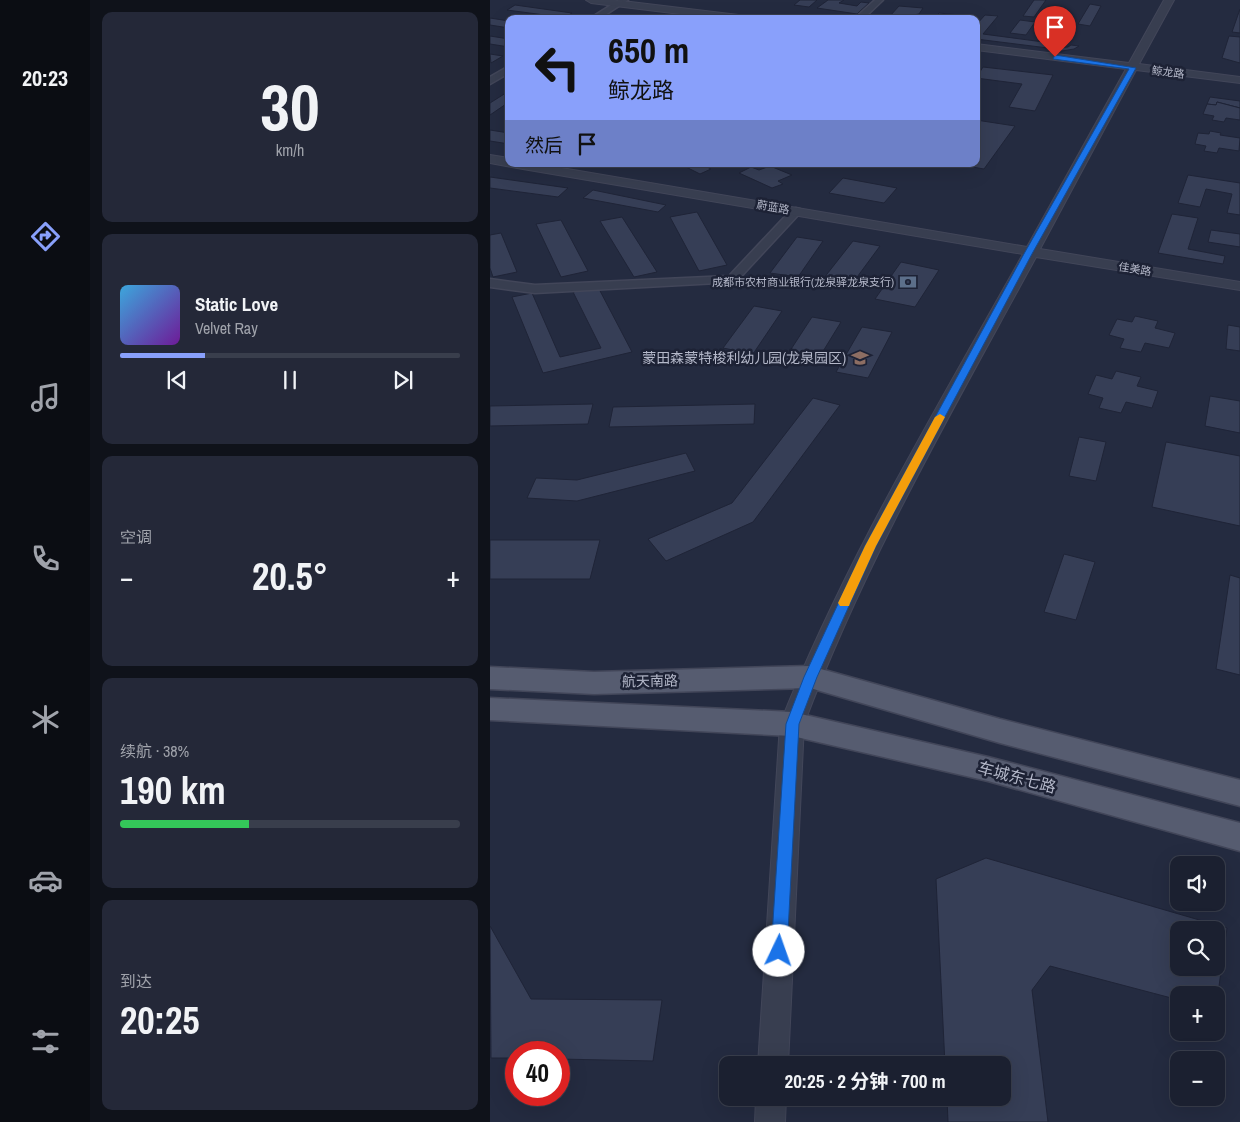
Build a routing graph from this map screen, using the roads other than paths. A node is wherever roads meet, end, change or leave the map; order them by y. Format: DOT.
graph roads {
  1 [pos="591,0"];
  2 [pos="879,0"];
  3 [pos="1169,0"];
  4 [pos="621,2"];
  5 [pos="600,15"];
  6 [pos="717,15"];
  7 [pos="862,15"];
  8 [pos="980,48"];
  9 [pos="1133,68"];
  10 [pos="505,72"];
  11 [pos="1240,80"];
  12 [pos="490,81"];
  13 [pos="490,159"];
  14 [pos="505,161"];
  15 [pos="535,167"];
  16 [pos="796,211"];
  17 [pos="1029,252"];
  18 [pos="490,284"];
  19 [pos="1240,286"];
  20 [pos="810,677"];
  21 [pos="490,678"];
  22 [pos="490,709"];
  23 [pos="792,724"];
  24 [pos="1240,793"];
  25 [pos="1240,837"];
  26 [pos="774,1056"];
  27 [pos="771,1106"];
  28 [pos="770,1122"];
  1 -- 4 [label="street"];
  2 -- 7 [label="street"];
  3 -- 9 [label="street"];
  4 -- 5 [label="street"];
  4 -- 6 [label="street"];
  8 -- 9 [label="street, 鲸龙路"];
  9 -- 11 [label="street, 鲸龙路"];
  9 -- 17 [label="street"];
  10 -- 12 [label="street"];
  13 -- 14 [label="street"];
  15 -- 16 [label="street, 蔚蓝路"];
  16 -- 17 [label="street, 蔚蓝路"];
  16 -- 18 [label="street"];
  17 -- 19 [label="street, 佳美路"];
  17 -- 20 [label="street"];
  20 -- 21 [label="main road, 航天南路"];
  20 -- 23 [label="street"];
  20 -- 24 [label="main road"];
  22 -- 23 [label="main road"];
  23 -- 25 [label="main road, 车城东七路"];
  23 -- 26 [label="street"];
  27 -- 28 [label="street"];
}
